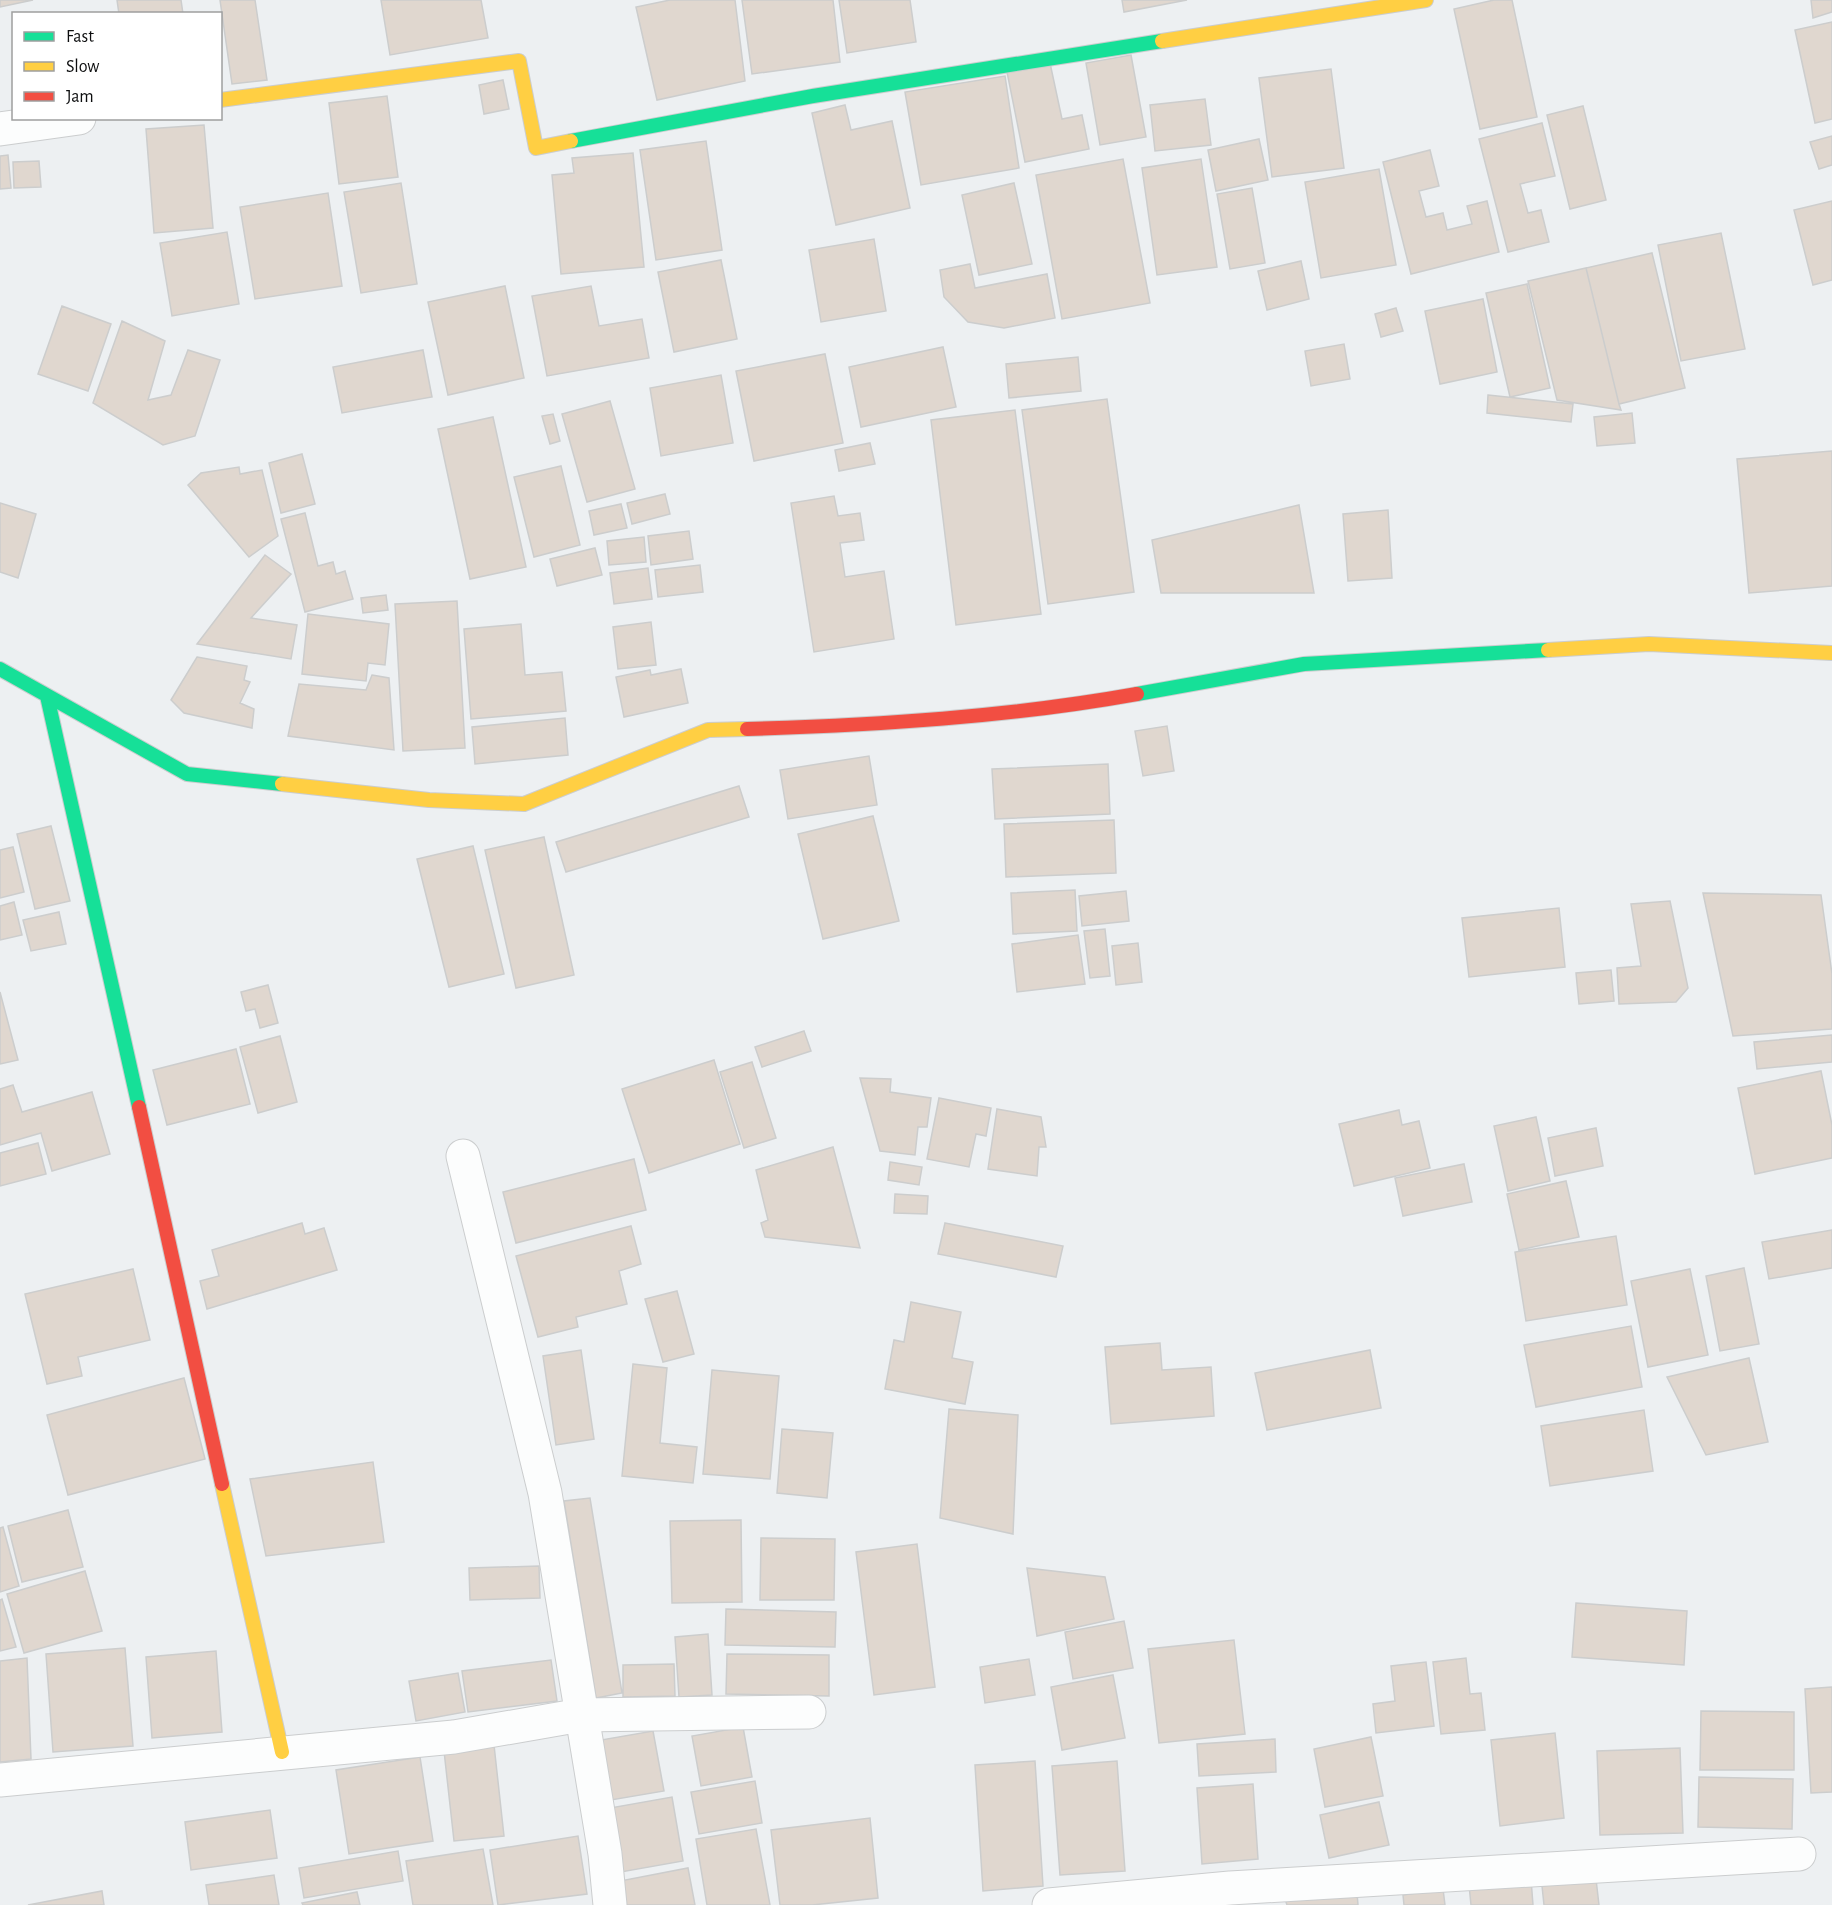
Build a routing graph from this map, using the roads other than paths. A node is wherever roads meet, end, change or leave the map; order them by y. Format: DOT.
graph roads {
  1 [pos="1426,0"];
  2 [pos="222,100"];
  3 [pos="65,120"];
  4 [pos="0,129"];
  5 [pos="1832,653"];
  6 [pos="0,669"];
  7 [pos="47,696"];
  8 [pos="463,1156"];
  9 [pos="809,1712"];
  10 [pos="581,1715"];
  11 [pos="282,1752"];
  12 [pos="0,1780"];
  13 [pos="1799,1854"];
  14 [pos="610,1905"];
  15 [pos="1049,1905"];
  1 -- 2 [label="street"];
  3 -- 4 [label="street"];
  5 -- 7 [label="street"];
  6 -- 7 [label="street"];
  7 -- 11 [label="street"];
  8 -- 10 [label="street"];
  9 -- 10 [label="street"];
  10 -- 11 [label="street"];
  10 -- 14 [label="street"];
  11 -- 12 [label="street"];
  13 -- 15 [label="street"];
}
